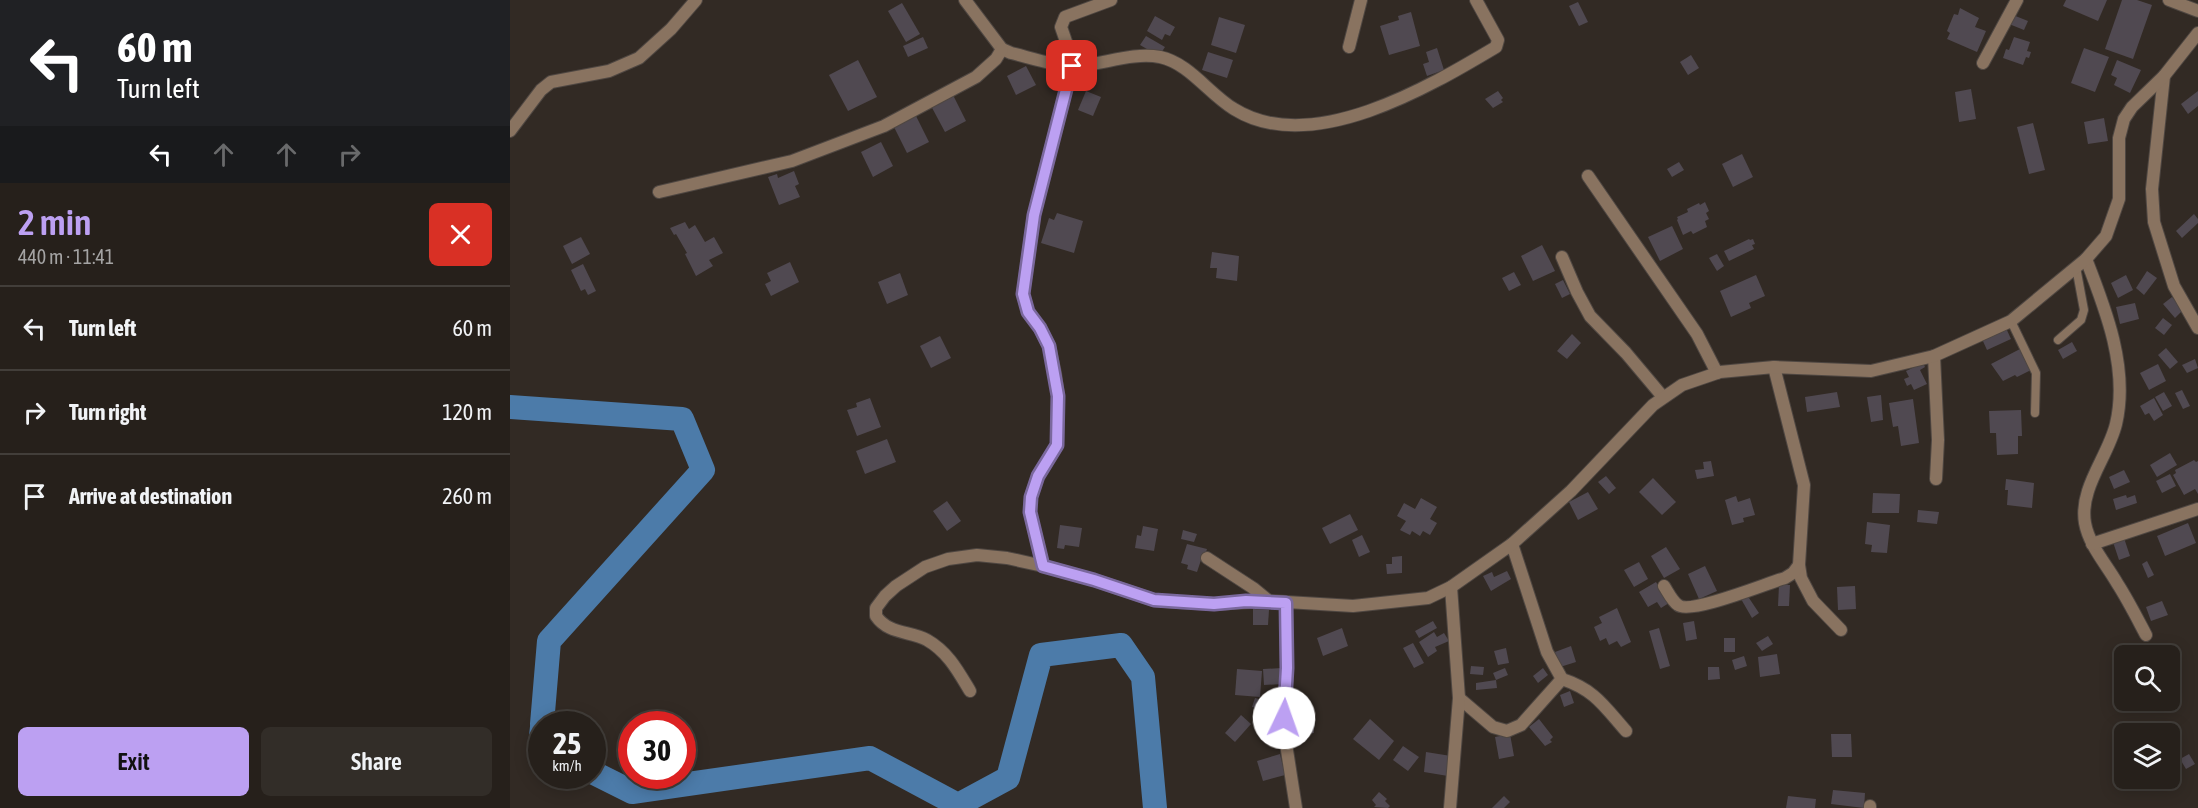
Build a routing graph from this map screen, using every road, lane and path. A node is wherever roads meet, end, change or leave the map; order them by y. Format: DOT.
graph roads {
  1 [pos="696,0"];
  2 [pos="965,0"];
  3 [pos="1111,0"];
  4 [pos="1363,0"];
  5 [pos="1476,0"];
  6 [pos="2017,0"];
  7 [pos="2169,0"];
  8 [pos="2198,10"];
  9 [pos="2198,33"];
  10 [pos="1350,47"];
  11 [pos="1002,49"];
  12 [pos="1983,63"];
  13 [pos="1072,66"];
  14 [pos="2164,76"];
  15 [pos="510,131"];
  16 [pos="1588,176"];
  17 [pos="659,192"];
  18 [pos="1562,257"];
  19 [pos="2081,263"];
  20 [pos="2011,321"];
  21 [pos="2198,328"];
  22 [pos="2058,340"];
  23 [pos="1934,356"];
  24 [pos="1774,368"];
  25 [pos="1717,373"];
  26 [pos="1663,397"];
  27 [pos="2035,413"];
  28 [pos="1936,479"];
  29 [pos="2198,509"];
  30 [pos="1512,544"];
  31 [pos="2092,544"];
  32 [pos="1207,558"];
  33 [pos="1799,565"];
  34 [pos="1043,566"];
  35 [pos="1665,586"];
  36 [pos="1451,587"];
  37 [pos="1269,601"];
  38 [pos="1286,603"];
  39 [pos="1841,630"];
  40 [pos="2146,635"];
  41 [pos="1562,679"];
  42 [pos="970,691"];
  43 [pos="1459,698"];
  44 [pos="1626,731"];
  45 [pos="1296,808"];
  46 [pos="1450,808"];
  1 -- 15 [label="street"];
  2 -- 11 [label="street"];
  3 -- 13 [label="street"];
  4 -- 10 [label="street"];
  5 -- 13 [label="street"];
  6 -- 12 [label="street"];
  7 -- 8 [label="street"];
  9 -- 14 [label="street"];
  11 -- 13 [label="street"];
  11 -- 17 [label="street"];
  13 -- 34 [label="street"];
  14 -- 19 [label="street"];
  14 -- 21 [label="street"];
  16 -- 25 [label="street"];
  18 -- 26 [label="street"];
  19 -- 20 [label="street"];
  19 -- 22 [label="lane"];
  19 -- 31 [label="street"];
  20 -- 23 [label="street"];
  20 -- 27 [label="lane"];
  23 -- 24 [label="street"];
  23 -- 28 [label="street"];
  24 -- 25 [label="street"];
  24 -- 33 [label="street"];
  25 -- 26 [label="street"];
  26 -- 30 [label="street"];
  29 -- 31 [label="street"];
  30 -- 36 [label="street"];
  30 -- 41 [label="street"];
  31 -- 40 [label="street"];
  32 -- 37 [label="street"];
  33 -- 35 [label="street"];
  33 -- 39 [label="street"];
  34 -- 37 [label="street"];
  34 -- 42 [label="street"];
  36 -- 38 [label="street"];
  36 -- 43 [label="street"];
  37 -- 38 [label="street"];
  38 -- 45 [label="street"];
  41 -- 43 [label="street"];
  41 -- 44 [label="street"];
  43 -- 46 [label="street"];
}
